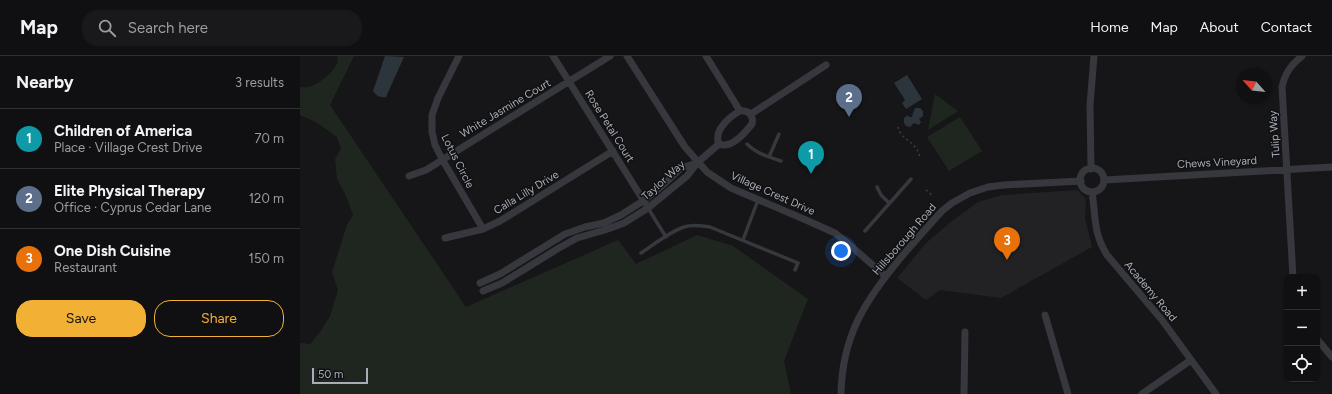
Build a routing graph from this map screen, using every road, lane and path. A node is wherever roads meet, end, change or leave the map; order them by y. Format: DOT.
graph roads {
  1 [pos="459,56"];
  2 [pos="553,56"];
  3 [pos="610,56"];
  4 [pos="627,56"];
  5 [pos="706,56"];
  6 [pos="1094,56"];
  7 [pos="1302,56"];
  8 [pos="826,65"];
  9 [pos="569,82"];
  10 [pos="740,111"];
  11 [pos="750,114"];
  12 [pos="898,127"];
  13 [pos="779,134"];
  14 [pos="719,144"];
  15 [pos="747,144"];
  16 [pos="613,152"];
  17 [pos="769,157"];
  18 [pos="442,159"];
  19 [pos="920,159"];
  20 [pos="781,161"];
  21 [pos="697,163"];
  22 [pos="1332,167"];
  23 [pos="1091,169"];
  24 [pos="1287,170"];
  25 [pos="409,176"];
  26 [pos="911,179"];
  27 [pos="1104,180"];
  28 [pos="1081,181"];
  29 [pos="876,187"];
  30 [pos="926,190"];
  31 [pos="1092,192"];
  32 [pos="932,195"];
  33 [pos="758,200"];
  34 [pos="643,201"];
  35 [pos="889,203"];
  36 [pos="648,208"];
  37 [pos="483,229"];
  38 [pos="865,231"];
  39 [pos="666,237"];
  40 [pos="445,238"];
  41 [pos="743,240"];
  42 [pos="641,253"];
  43 [pos="795,270"];
  44 [pos="1293,274"];
  45 [pos="885,276"];
  46 [pos="480,283"];
  47 [pos="483,291"];
  48 [pos="1044,315"];
  49 [pos="965,332"];
  50 [pos="1320,343"];
  51 [pos="1332,357"];
  52 [pos="1191,360"];
  53 [pos="841,394"];
  54 [pos="964,394"];
  55 [pos="1068,394"];
  56 [pos="1142,394"];
  57 [pos="1216,394"];
  1 -- 18 [label="street, Lotus Circle"];
  2 -- 9 [label="street, Rose Petal Court"];
  3 -- 9 [label="street, White Jasmine Court"];
  4 -- 21 [label="street, Village Crest Drive"];
  5 -- 10 [label="street"];
  6 -- 23 [label="street"];
  7 -- 24 [label="street, Tulip Way"];
  8 -- 11 [label="street"];
  9 -- 16 [label="street, Rose Petal Court"];
  9 -- 18 [label="street, White Jasmine Court"];
  10 -- 11 [label="street"];
  10 -- 14 [label="street"];
  11 -- 14 [label="street"];
  12 -- 19 [label="path"];
  13 -- 17 [label="lane"];
  14 -- 21 [label="street"];
  15 -- 17 [label="lane"];
  16 -- 34 [label="street, Rose Petal Court"];
  16 -- 37 [label="street, Calla Lilly Drive"];
  17 -- 20 [label="lane"];
  18 -- 25 [label="street, White Jasmine Court"];
  18 -- 37 [label="street, Lotus Circle"];
  21 -- 33 [label="street, Village Crest Drive"];
  21 -- 34 [label="street, Taylor Way"];
  21 -- 36 [label="street, Taylor Way"];
  22 -- 24 [label="street, Chews Vineyard"];
  23 -- 27 [label="street"];
  23 -- 28 [label="street"];
  24 -- 27 [label="street, Chews Vineyard"];
  24 -- 44 [label="street, Tulip Way"];
  26 -- 35 [label="lane"];
  27 -- 31 [label="street"];
  28 -- 31 [label="street"];
  28 -- 45 [label="street, Hillsborough Road"];
  29 -- 35 [label="lane"];
  30 -- 32 [label="path"];
  31 -- 52 [label="street, Academy Road"];
  33 -- 41 [label="lane"];
  33 -- 45 [label="street, Village Crest Drive"];
  34 -- 36 [label="street, Rose Petal Court"];
  34 -- 46 [label="street, Taylor Way"];
  35 -- 38 [label="lane"];
  36 -- 39 [label="lane"];
  36 -- 47 [label="street, Taylor Way"];
  37 -- 40 [label="street, Calla Lilly Drive"];
  39 -- 41 [label="lane"];
  39 -- 42 [label="lane"];
  41 -- 43 [label="lane"];
  45 -- 53 [label="street, Hillsborough Road"];
  48 -- 55 [label="street"];
  49 -- 54 [label="street"];
  50 -- 51 [label="street"];
  52 -- 56 [label="street"];
  52 -- 57 [label="street, Academy Road"];
}
